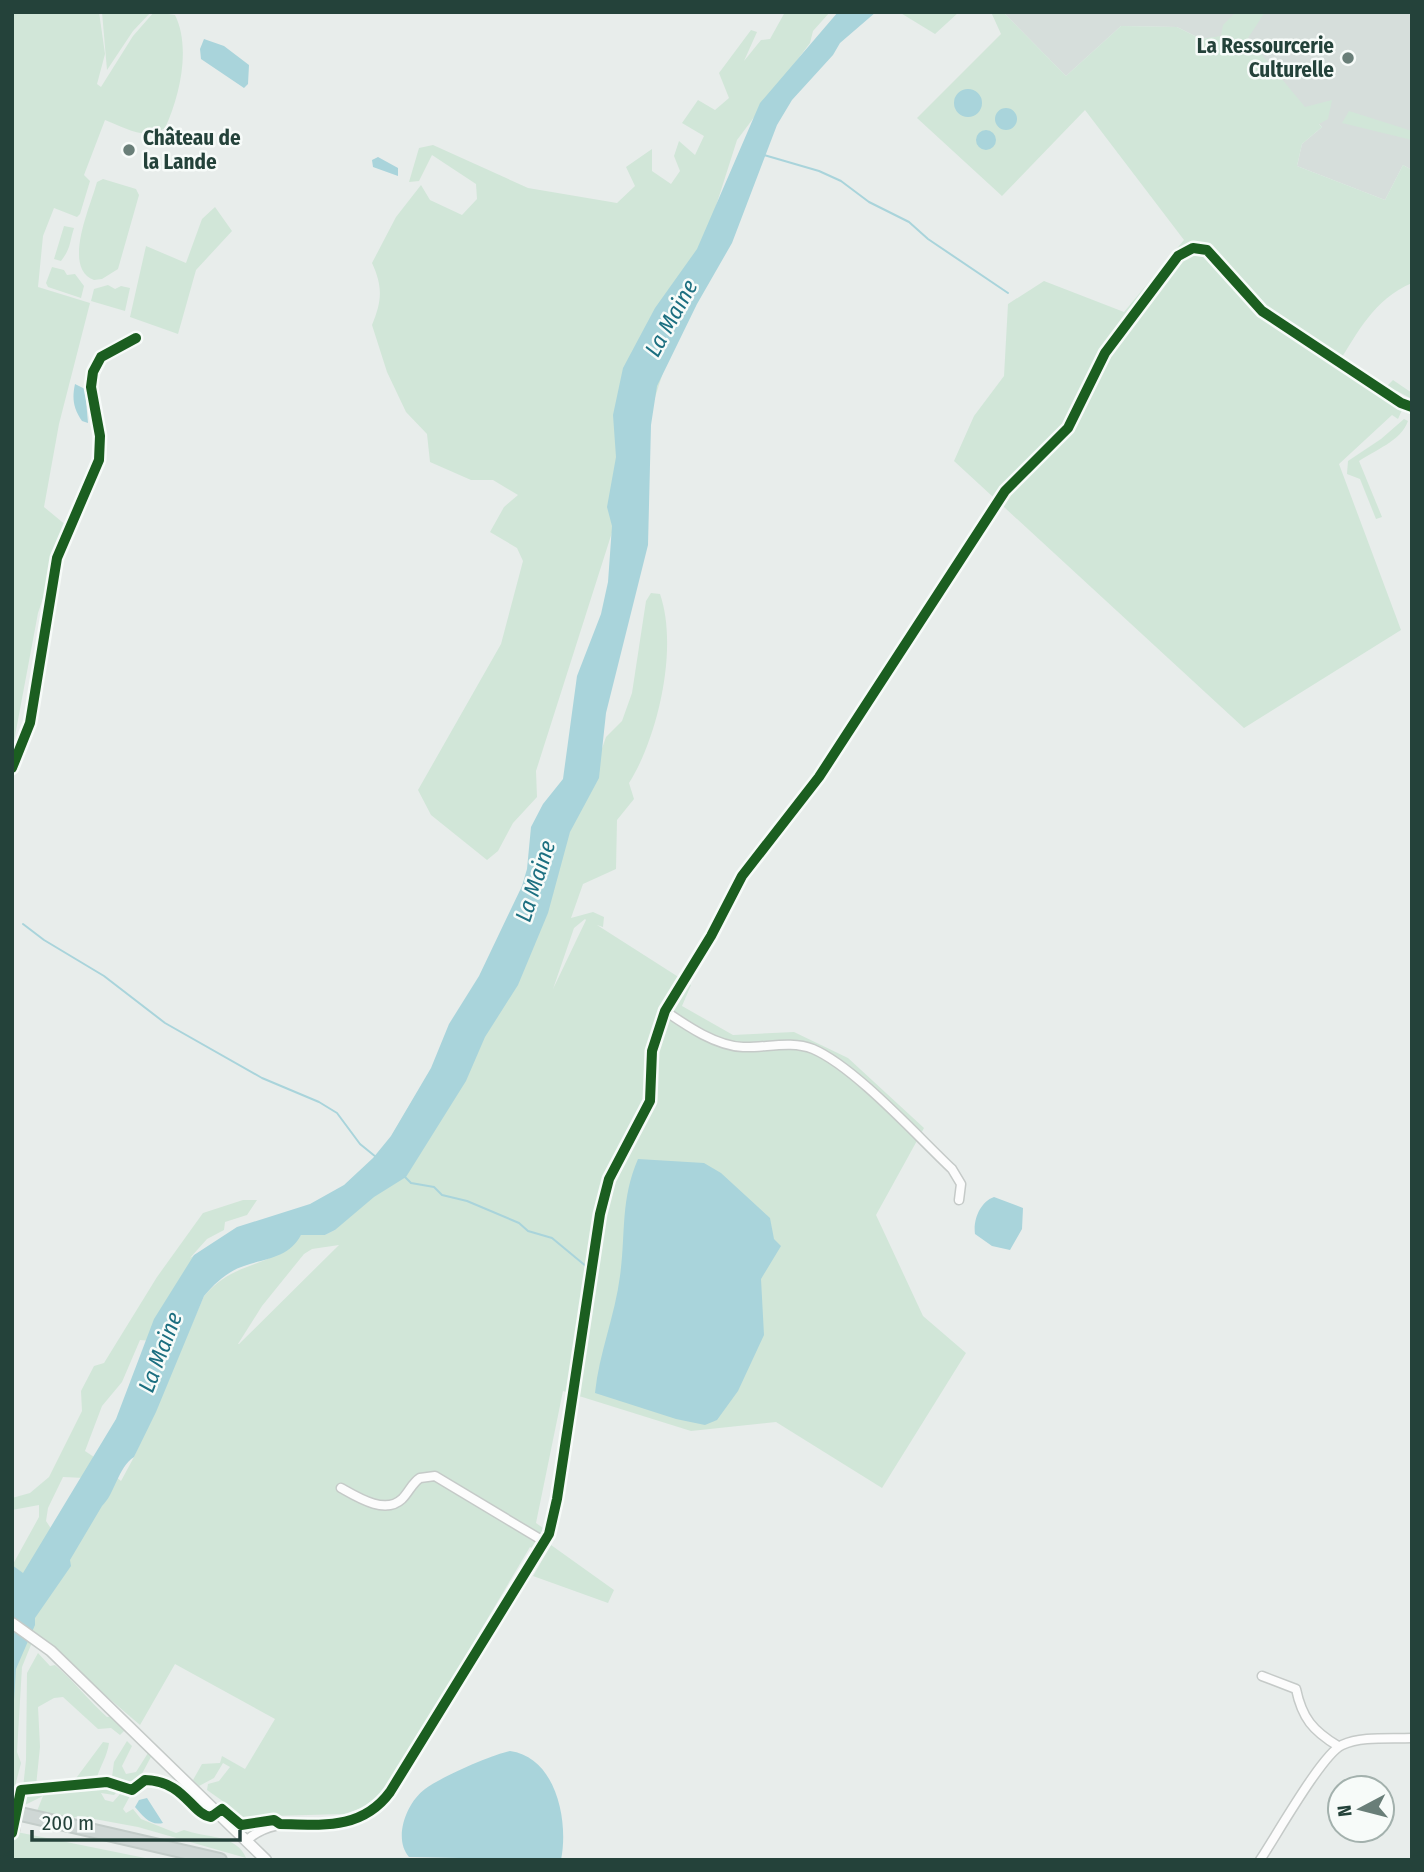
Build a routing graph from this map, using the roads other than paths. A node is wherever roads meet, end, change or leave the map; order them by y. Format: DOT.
graph roads {
  1 [pos="136,338"];
  2 [pos="1409,407"];
  3 [pos="12,768"];
  4 [pos="665,1011"];
  5 [pos="959,1200"];
  6 [pos="341,1488"];
  7 [pos="545,1542"];
  8 [pos="12,1623"];
  9 [pos="1262,1676"];
  10 [pos="1412,1738"];
  11 [pos="1338,1746"];
  12 [pos="15,1821"];
  13 [pos="248,1842"];
  14 [pos="220,1860"];
  15 [pos="266,1860"];
  16 [pos="1260,1860"];
  1 -- 3 [label="street"];
  2 -- 4 [label="street"];
  4 -- 5 [label="street"];
  4 -- 7 [label="street"];
  6 -- 7 [label="street"];
  7 -- 13 [label="street"];
  8 -- 13 [label="street"];
  9 -- 11 [label="street"];
  10 -- 11 [label="street"];
  11 -- 16 [label="street"];
  12 -- 14 [label="main road"];
  13 -- 15 [label="street"];
}
